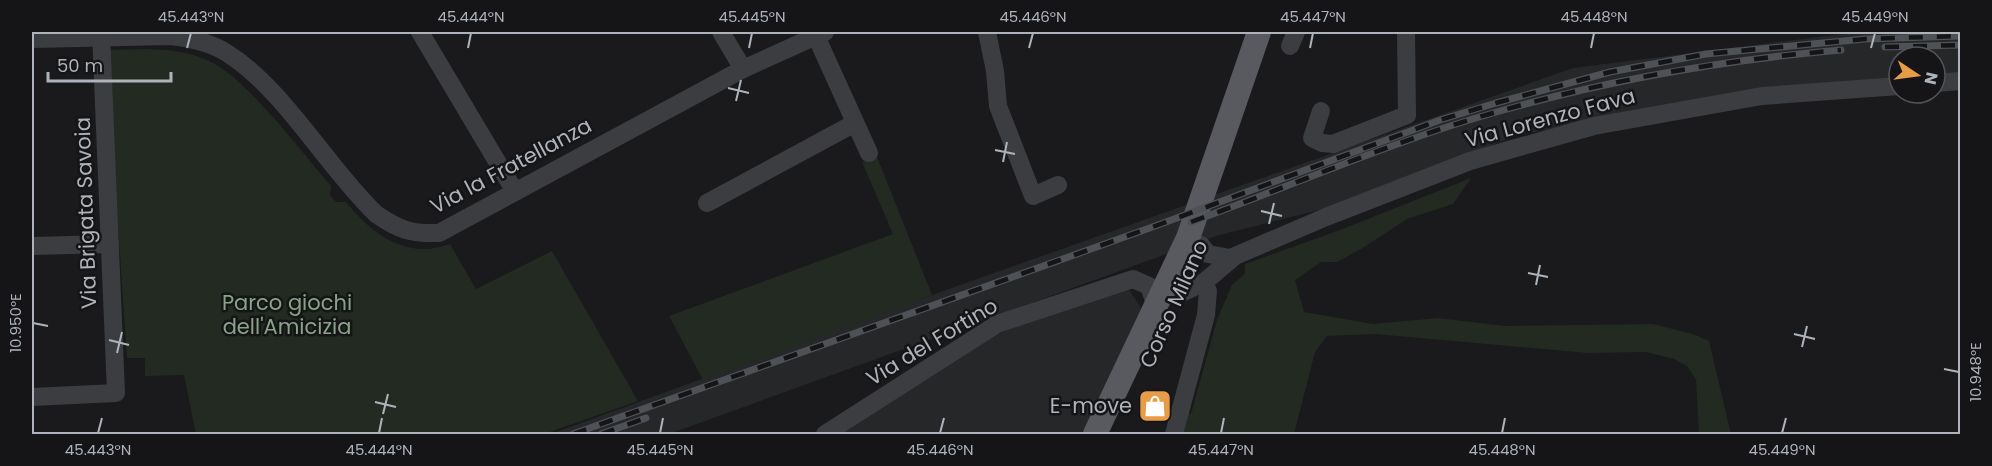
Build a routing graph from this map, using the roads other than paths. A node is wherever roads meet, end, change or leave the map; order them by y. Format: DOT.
graph roads {
  1 [pos="420,32"];
  2 [pos="721,32"];
  3 [pos="987,32"];
  4 [pos="1259,32"];
  5 [pos="1406,32"];
  6 [pos="101,34"];
  7 [pos="820,34"];
  8 [pos="1287,36"];
  9 [pos="32,39"];
  10 [pos="743,69"];
  11 [pos="1887,87"];
  12 [pos="1321,111"];
  13 [pos="855,123"];
  14 [pos="869,153"];
  15 [pos="1058,185"];
  16 [pos="514,190"];
  17 [pos="707,203"];
  18 [pos="1207,209"];
  19 [pos="110,244"];
  20 [pos="1201,245"];
  21 [pos="32,246"];
  22 [pos="1230,258"];
  23 [pos="1203,283"];
  24 [pos="1180,294"];
  25 [pos="1156,307"];
  26 [pos="32,397"];
  27 [pos="825,435"];
  28 [pos="1095,435"];
  29 [pos="1113,435"];
  30 [pos="1174,435"];
  1 -- 16 [label="street"];
  2 -- 10 [label="street"];
  3 -- 15 [label="street"];
  4 -- 18 [label="main road"];
  5 -- 12 [label="street"];
  6 -- 9 [label="street, Via la Fratellanza"];
  6 -- 16 [label="street, Via la Fratellanza"];
  6 -- 19 [label="street, Via Brigata Savoia"];
  7 -- 10 [label="street, Via la Fratellanza"];
  7 -- 13 [label="street, Via la Fratellanza"];
  8 -- 18 [label="main road"];
  10 -- 16 [label="street, Via la Fratellanza"];
  11 -- 22 [label="street, Via Lorenzo Fava"];
  13 -- 14 [label="street, Via la Fratellanza"];
  13 -- 17 [label="street"];
  18 -- 20 [label="main road, Corso Milano"];
  18 -- 25 [label="main road, Corso Milano"];
  19 -- 21 [label="street"];
  19 -- 26 [label="street, Via Brigata Savoia"];
  20 -- 22 [label="street"];
  20 -- 24 [label="main road, Corso Milano"];
  22 -- 23 [label="street, Via Lorenzo Fava"];
  23 -- 24 [label="street, Via Lorenzo Fava"];
  23 -- 30 [label="street"];
  24 -- 29 [label="main road, Corso Milano"];
  25 -- 27 [label="street, Via del Fortino"];
  25 -- 28 [label="main road, Corso Milano"];
}
